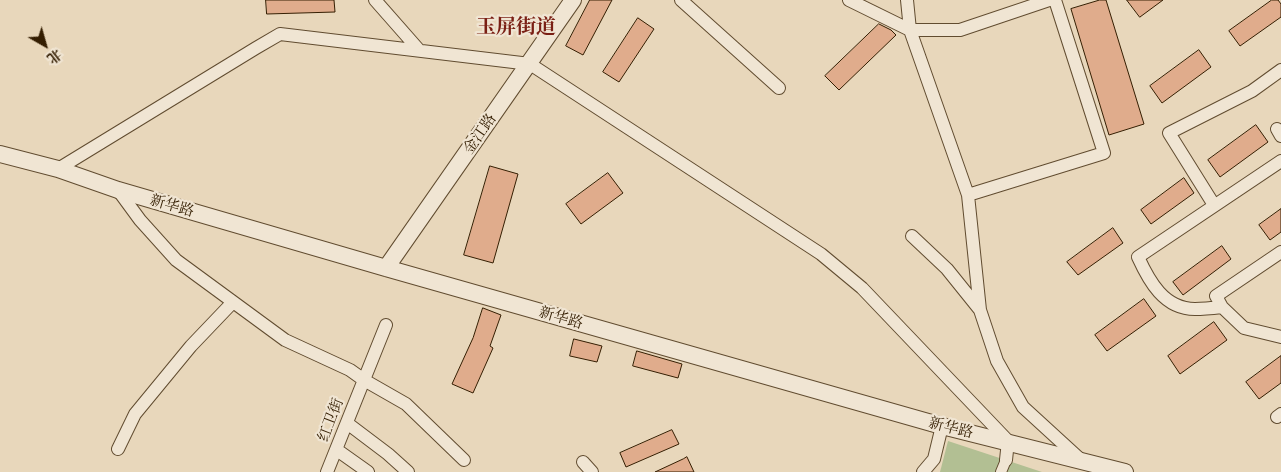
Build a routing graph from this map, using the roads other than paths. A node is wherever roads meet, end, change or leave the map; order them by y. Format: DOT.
graph roads {
  1 [pos="375,0"];
  2 [pos="574,0"];
  3 [pos="681,0"];
  4 [pos="849,0"];
  5 [pos="907,0"];
  6 [pos="1049,0"];
  7 [pos="1055,0"];
  8 [pos="910,30"];
  9 [pos="419,50"];
  10 [pos="530,64"];
  11 [pos="1281,70"];
  12 [pos="779,88"];
  13 [pos="0,154"];
  14 [pos="1281,161"];
  15 [pos="58,169"];
  16 [pos="118,190"];
  17 [pos="968,195"];
  18 [pos="1214,205"];
  19 [pos="912,236"];
  20 [pos="1281,252"];
  21 [pos="386,268"];
  22 [pos="233,302"];
  23 [pos="1222,307"];
  24 [pos="980,310"];
  25 [pos="386,325"];
  26 [pos="1281,337"];
  27 [pos="364,380"];
  28 [pos="347,423"];
  29 [pos="942,426"];
  30 [pos="1008,441"];
  31 [pos="118,449"];
  32 [pos="337,450"];
  33 [pos="464,460"];
  34 [pos="1082,461"];
  35 [pos="583,462"];
  36 [pos="1004,466"];
  37 [pos="327,472"];
  38 [pos="368,472"];
  39 [pos="408,472"];
  40 [pos="592,472"];
  41 [pos="923,472"];
  42 [pos="1125,472"];
  1 -- 9 [label="street"];
  2 -- 10 [label="street, 金江路"];
  3 -- 12 [label="street"];
  4 -- 8 [label="street"];
  5 -- 8 [label="street"];
  6 -- 8 [label="street"];
  7 -- 17 [label="street"];
  8 -- 17 [label="street"];
  9 -- 10 [label="street"];
  9 -- 15 [label="street"];
  10 -- 21 [label="street, 金江路"];
  10 -- 30 [label="street"];
  11 -- 18 [label="street"];
  13 -- 15 [label="street, 新华路"];
  14 -- 18 [label="street"];
  15 -- 16 [label="street, 新华路"];
  16 -- 21 [label="street, 新华路"];
  16 -- 22 [label="street"];
  17 -- 24 [label="street"];
  18 -- 23 [label="street"];
  19 -- 24 [label="street"];
  20 -- 23 [label="street"];
  21 -- 29 [label="street, 新华路"];
  22 -- 27 [label="street"];
  22 -- 31 [label="street"];
  23 -- 26 [label="street"];
  24 -- 34 [label="street"];
  25 -- 27 [label="street, 红卫街"];
  27 -- 28 [label="street, 红卫街"];
  27 -- 33 [label="street"];
  28 -- 32 [label="street, 红卫街"];
  28 -- 39 [label="street"];
  29 -- 30 [label="street, 新华路"];
  29 -- 41 [label="street"];
  30 -- 34 [label="street, 新华路"];
  30 -- 36 [label="street"];
  32 -- 37 [label="street, 红卫街"];
  32 -- 38 [label="street"];
  34 -- 42 [label="street, 新华路"];
  35 -- 40 [label="street"];
}
